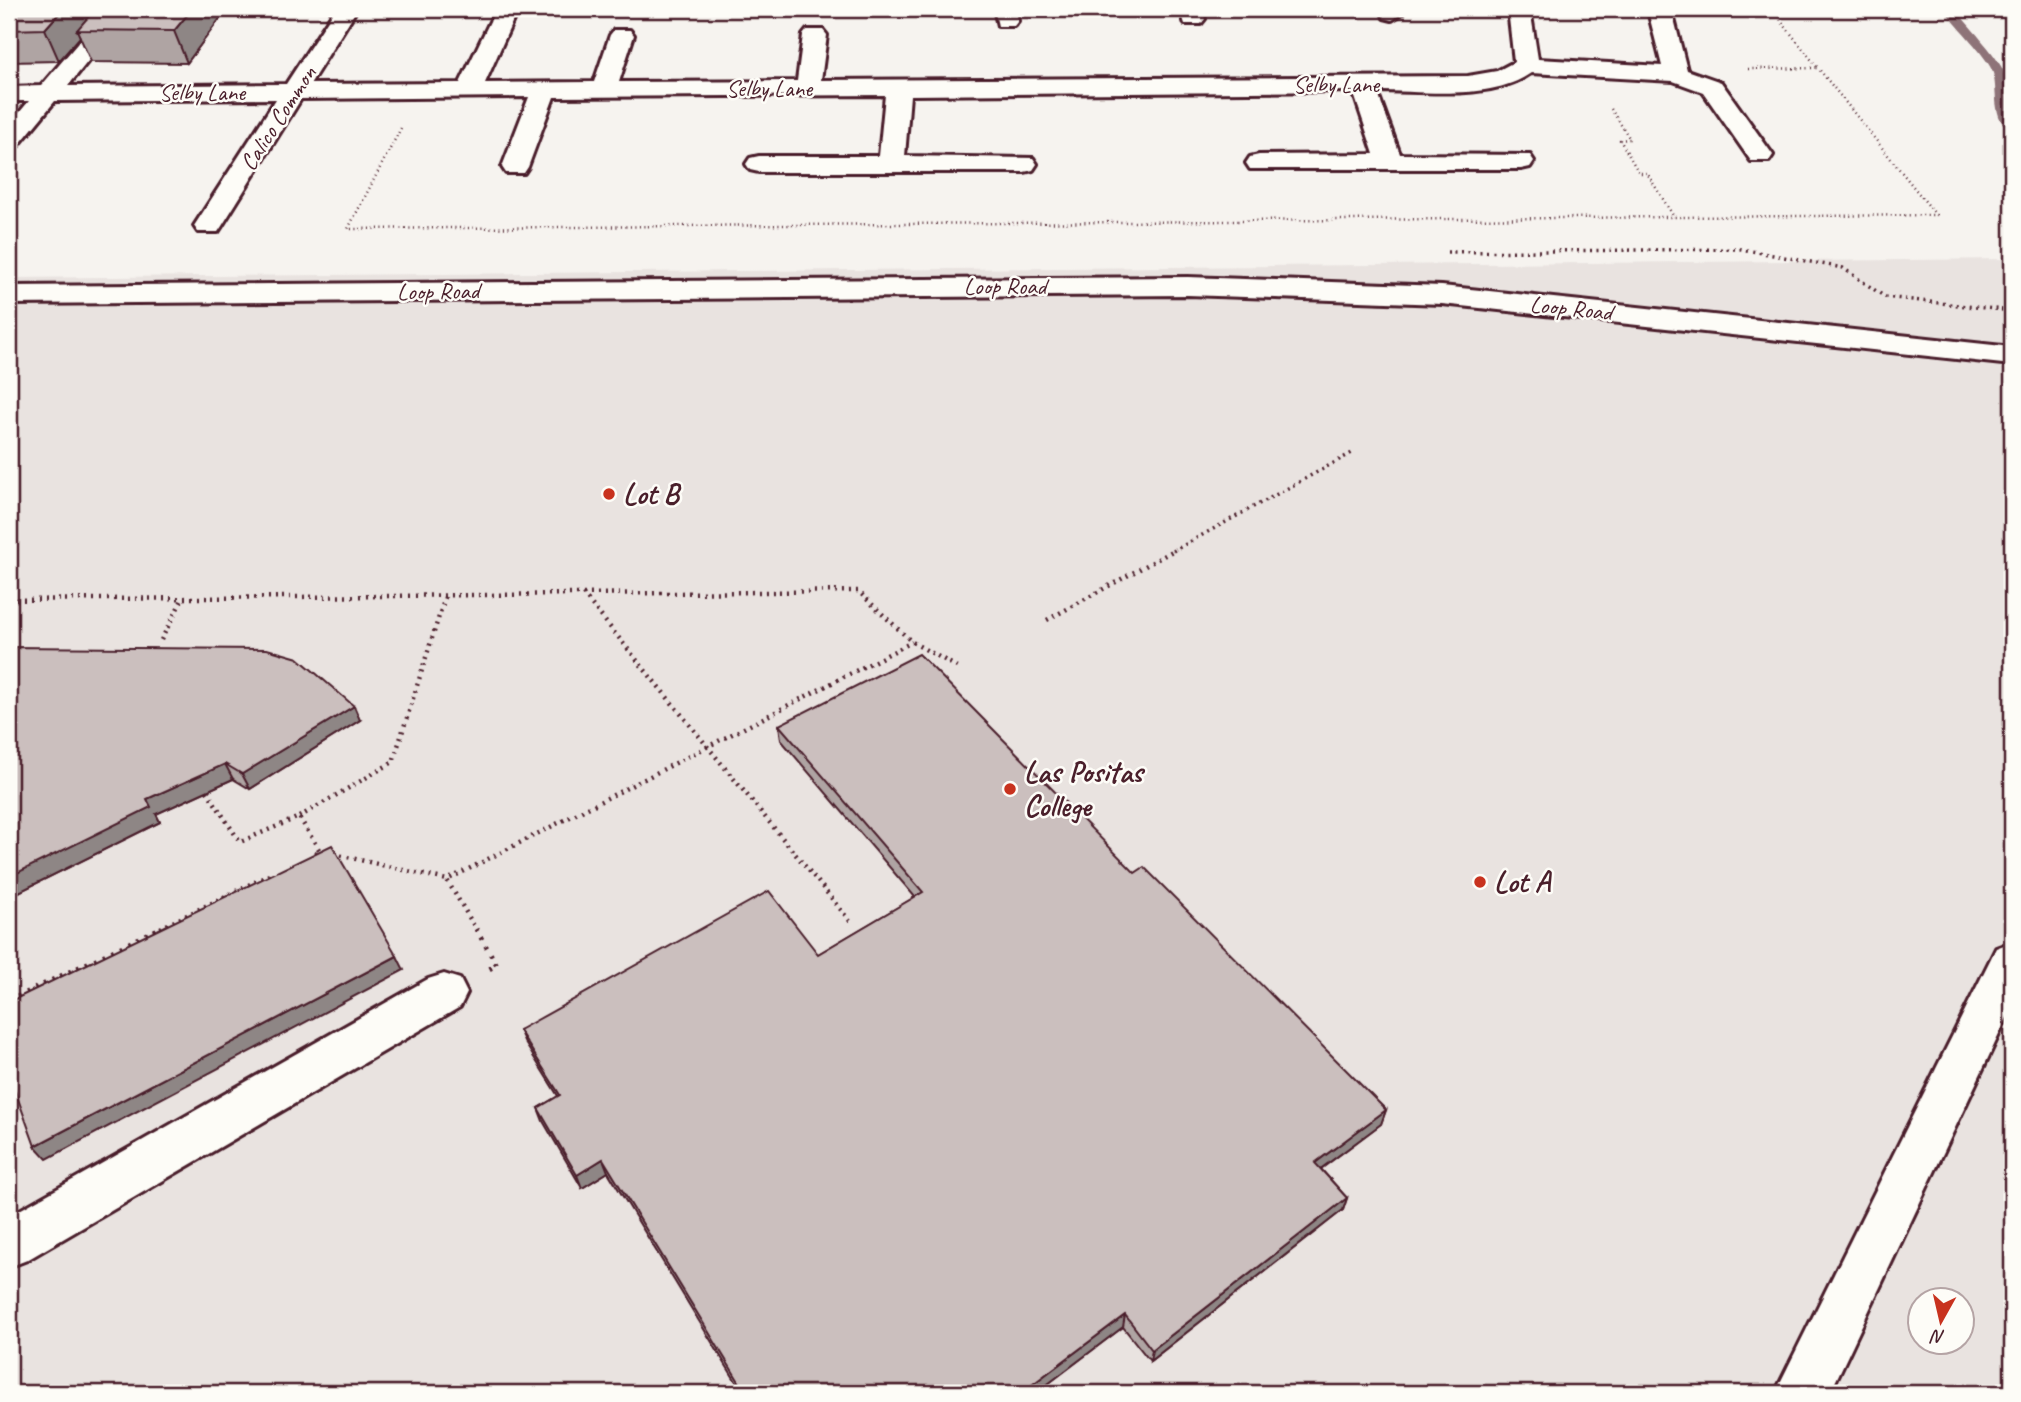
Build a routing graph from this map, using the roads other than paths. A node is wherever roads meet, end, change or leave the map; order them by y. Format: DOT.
graph roads {
  1 [pos="120,9"];
  2 [pos="346,9"];
  3 [pos="507,9"];
  4 [pos="1519,9"];
  5 [pos="1661,15"];
  6 [pos="622,35"];
  7 [pos="815,35"];
  8 [pos="1526,65"];
  9 [pos="1676,72"];
  10 [pos="1362,83"];
  11 [pos="898,87"];
  12 [pos="808,88"];
  13 [pos="604,89"];
  14 [pos="470,90"];
  15 [pos="544,90"];
  16 [pos="295,92"];
  17 [pos="9,93"];
  18 [pos="48,93"];
  19 [pos="9,141"];
  20 [pos="1759,155"];
  21 [pos="1521,161"];
  22 [pos="1390,162"];
  23 [pos="1259,163"];
  24 [pos="759,164"];
  25 [pos="891,164"];
  26 [pos="1024,164"];
  27 [pos="515,167"];
  28 [pos="208,226"];
  29 [pos="9,295"];
  30 [pos="2005,355"];
  31 [pos="2012,384"];
  32 [pos="2012,961"];
  33 [pos="444,993"];
  34 [pos="9,1243"];
  35 [pos="1801,1393"];
  1 -- 18 [label="street"];
  2 -- 16 [label="street, Calico Common"];
  3 -- 14 [label="street"];
  4 -- 8 [label="street"];
  5 -- 9 [label="street"];
  6 -- 13 [label="street"];
  7 -- 12 [label="street"];
  8 -- 9 [label="street"];
  8 -- 10 [label="street, Selby Lane"];
  9 -- 20 [label="street"];
  10 -- 11 [label="street, Selby Lane"];
  10 -- 22 [label="street"];
  11 -- 12 [label="street, Selby Lane"];
  11 -- 25 [label="street"];
  12 -- 13 [label="street, Selby Lane"];
  13 -- 15 [label="street, Selby Lane"];
  14 -- 15 [label="street, Selby Lane"];
  14 -- 16 [label="street, Selby Lane"];
  15 -- 27 [label="street"];
  16 -- 18 [label="street, Selby Lane"];
  16 -- 28 [label="street, Calico Common"];
  17 -- 18 [label="street, Selby Lane"];
  18 -- 19 [label="street"];
  21 -- 22 [label="street"];
  22 -- 23 [label="street"];
  24 -- 25 [label="street"];
  25 -- 26 [label="street"];
  29 -- 30 [label="street, Loop Road"];
  30 -- 31 [label="street"];
  32 -- 35 [label="street"];
  33 -- 34 [label="street"];
}
